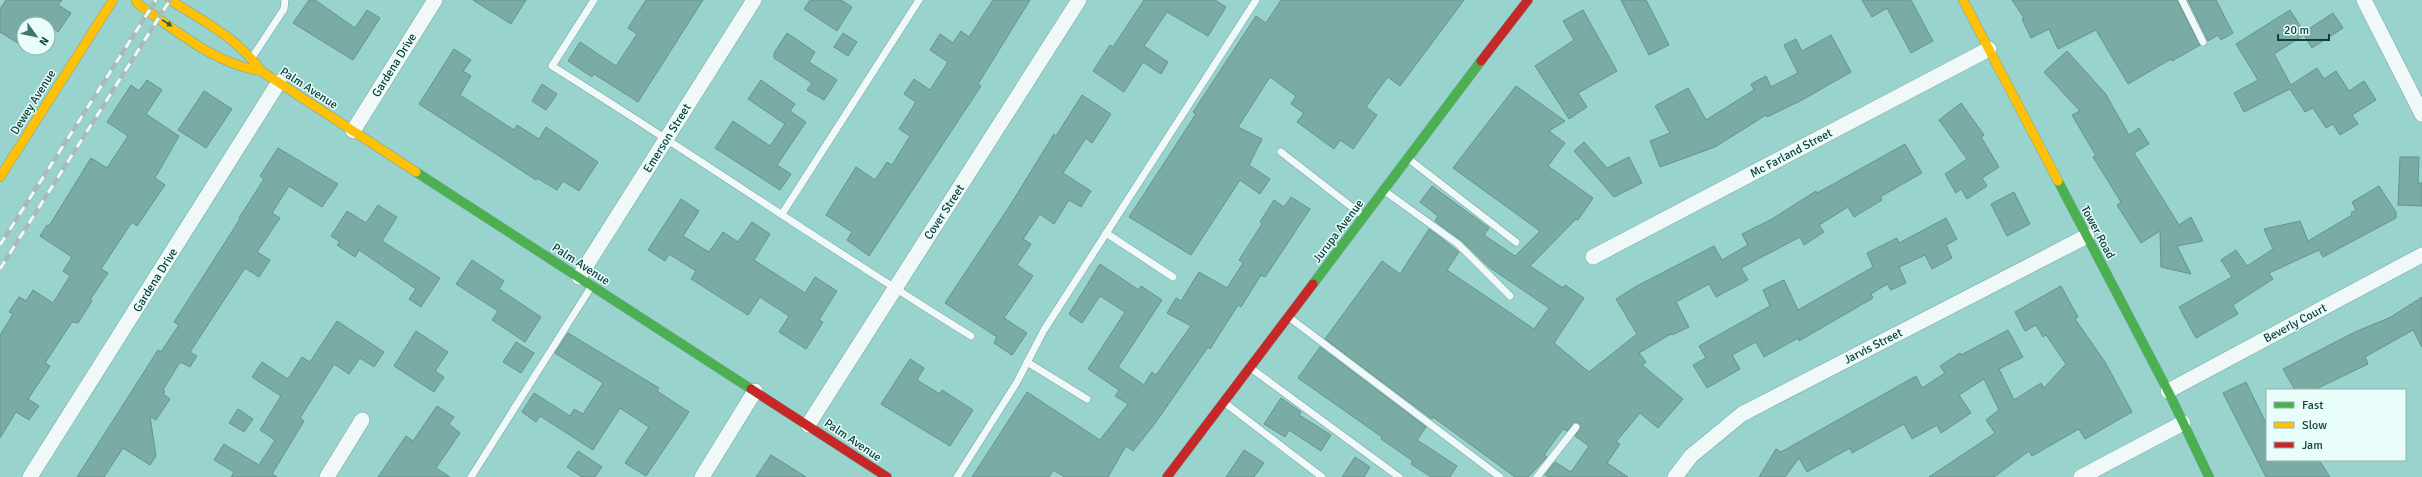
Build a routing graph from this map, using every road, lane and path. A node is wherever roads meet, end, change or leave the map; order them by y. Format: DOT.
graph roads {
  1 [pos="113,0"];
  2 [pos="136,0"];
  3 [pos="170,0"];
  4 [pos="285,0"];
  5 [pos="435,0"];
  6 [pos="594,0"];
  7 [pos="754,0"];
  8 [pos="919,0"];
  9 [pos="1079,0"];
  10 [pos="1256,0"];
  11 [pos="1528,0"];
  12 [pos="1964,0"];
  13 [pos="2182,0"];
  14 [pos="2364,0"];
  15 [pos="2203,42"];
  16 [pos="1989,48"];
  17 [pos="252,58"];
  18 [pos="261,71"];
  19 [pos="279,82"];
  20 [pos="2422,114"];
  21 [pos="352,131"];
  22 [pos="667,138"];
  23 [pos="1281,152"];
  24 [pos="1408,158"];
  25 [pos="0,177"];
  26 [pos="1384,190"];
  27 [pos="782,214"];
  28 [pos="1364,217"];
  29 [pos="1106,233"];
  30 [pos="2087,236"];
  31 [pos="1516,242"];
  32 [pos="2422,255"];
  33 [pos="1593,257"];
  34 [pos="1173,277"];
  35 [pos="586,281"];
  36 [pos="895,289"];
  37 [pos="1510,296"];
  38 [pos="1288,316"];
  39 [pos="971,336"];
  40 [pos="1027,362"];
  41 [pos="1250,367"];
  42 [pos="755,391"];
  43 [pos="2168,391"];
  44 [pos="1087,399"];
  45 [pos="1224,402"];
  46 [pos="362,420"];
  47 [pos="2183,423"];
  48 [pos="808,425"];
  49 [pos="1576,427"];
  50 [pos="30,477"];
  51 [pos="327,477"];
  52 [pos="471,477"];
  53 [pos="702,477"];
  54 [pos="887,477"];
  55 [pos="957,477"];
  56 [pos="1167,477"];
  57 [pos="1322,477"];
  58 [pos="1399,477"];
  59 [pos="1500,477"];
  60 [pos="1537,477"];
  61 [pos="1675,477"];
  62 [pos="2081,477"];
  63 [pos="2209,477"];
  1 -- 25 [label="street, Dewey Avenue"];
  2 -- 18 [label="street, Palm Avenue, one-way"];
  3 -- 17 [label="street, Palm Avenue"];
  4 -- 17 [label="lane"];
  5 -- 21 [label="street, Gardena Drive"];
  6 -- 22 [label="lane"];
  7 -- 22 [label="street, Emerson Street"];
  8 -- 27 [label="lane"];
  9 -- 36 [label="street, Cover Street"];
  10 -- 29 [label="lane"];
  11 -- 24 [label="street, Jurupa Avenue"];
  12 -- 16 [label="street, Tower Road"];
  13 -- 15 [label="lane"];
  14 -- 20 [label="street"];
  16 -- 30 [label="street, Tower Road"];
  16 -- 33 [label="street, Mc Farland Street"];
  17 -- 18 [label="street, Palm Avenue"];
  18 -- 19 [label="street, Palm Avenue"];
  19 -- 21 [label="street, Palm Avenue"];
  19 -- 50 [label="street, Gardena Drive"];
  21 -- 35 [label="street, Palm Avenue"];
  22 -- 27 [label="lane"];
  22 -- 35 [label="street, Emerson Street"];
  23 -- 28 [label="lane"];
  24 -- 26 [label="street, Jurupa Avenue"];
  24 -- 31 [label="lane"];
  26 -- 28 [label="street, Jurupa Avenue"];
  26 -- 37 [label="lane"];
  27 -- 36 [label="lane"];
  28 -- 38 [label="street, Jurupa Avenue"];
  29 -- 34 [label="lane"];
  29 -- 40 [label="lane"];
  30 -- 43 [label="street, Tower Road"];
  30 -- 61 [label="street, Jarvis Street"];
  32 -- 43 [label="street, Beverly Court"];
  35 -- 42 [label="street, Palm Avenue"];
  35 -- 52 [label="lane"];
  36 -- 39 [label="lane"];
  36 -- 48 [label="street, Cover Street"];
  38 -- 41 [label="street, Jurupa Avenue"];
  38 -- 59 [label="lane"];
  40 -- 44 [label="lane"];
  40 -- 55 [label="lane"];
  41 -- 45 [label="street, Jurupa Avenue"];
  41 -- 58 [label="lane"];
  42 -- 48 [label="street, Palm Avenue"];
  42 -- 53 [label="street"];
  43 -- 47 [label="street, Tower Road"];
  45 -- 56 [label="street, Jurupa Avenue"];
  45 -- 57 [label="lane"];
  46 -- 51 [label="street"];
  47 -- 62 [label="street"];
  47 -- 63 [label="street, Tower Road"];
  48 -- 54 [label="street, Palm Avenue"];
  49 -- 60 [label="lane"];
}
